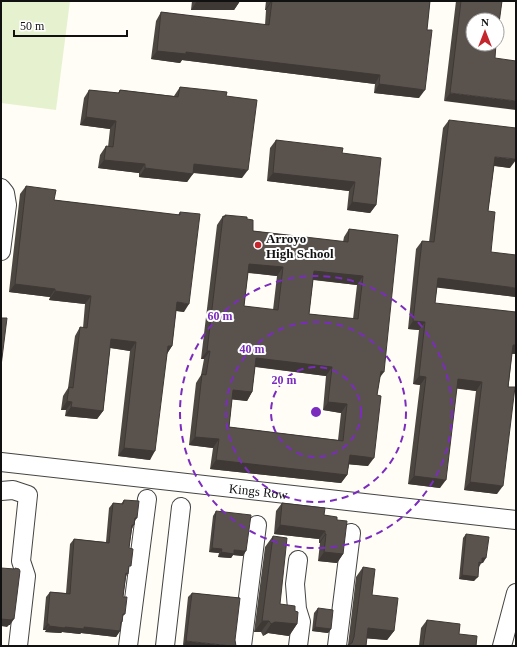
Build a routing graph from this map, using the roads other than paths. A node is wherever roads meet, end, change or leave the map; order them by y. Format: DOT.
graph roads {
  1 [pos="1,188"];
  2 [pos="1,251"];
  3 [pos="1,462"];
  4 [pos="1,491"];
  5 [pos="147,499"];
  6 [pos="181,507"];
  7 [pos="516,520"];
  8 [pos="257,525"];
  9 [pos="351,533"];
  10 [pos="298,560"];
  11 [pos="516,593"];
  12 [pos="18,646"];
  13 [pos="128,646"];
  14 [pos="165,646"];
  15 [pos="242,646"];
  16 [pos="298,646"];
  17 [pos="337,646"];
  18 [pos="502,646"];
  1 -- 2 [label="street"];
  3 -- 7 [label="street, Kings Row"];
  4 -- 12 [label="street"];
  5 -- 13 [label="street"];
  6 -- 14 [label="street"];
  8 -- 15 [label="street"];
  9 -- 17 [label="street"];
  10 -- 16 [label="street"];
  11 -- 18 [label="street"];
}
